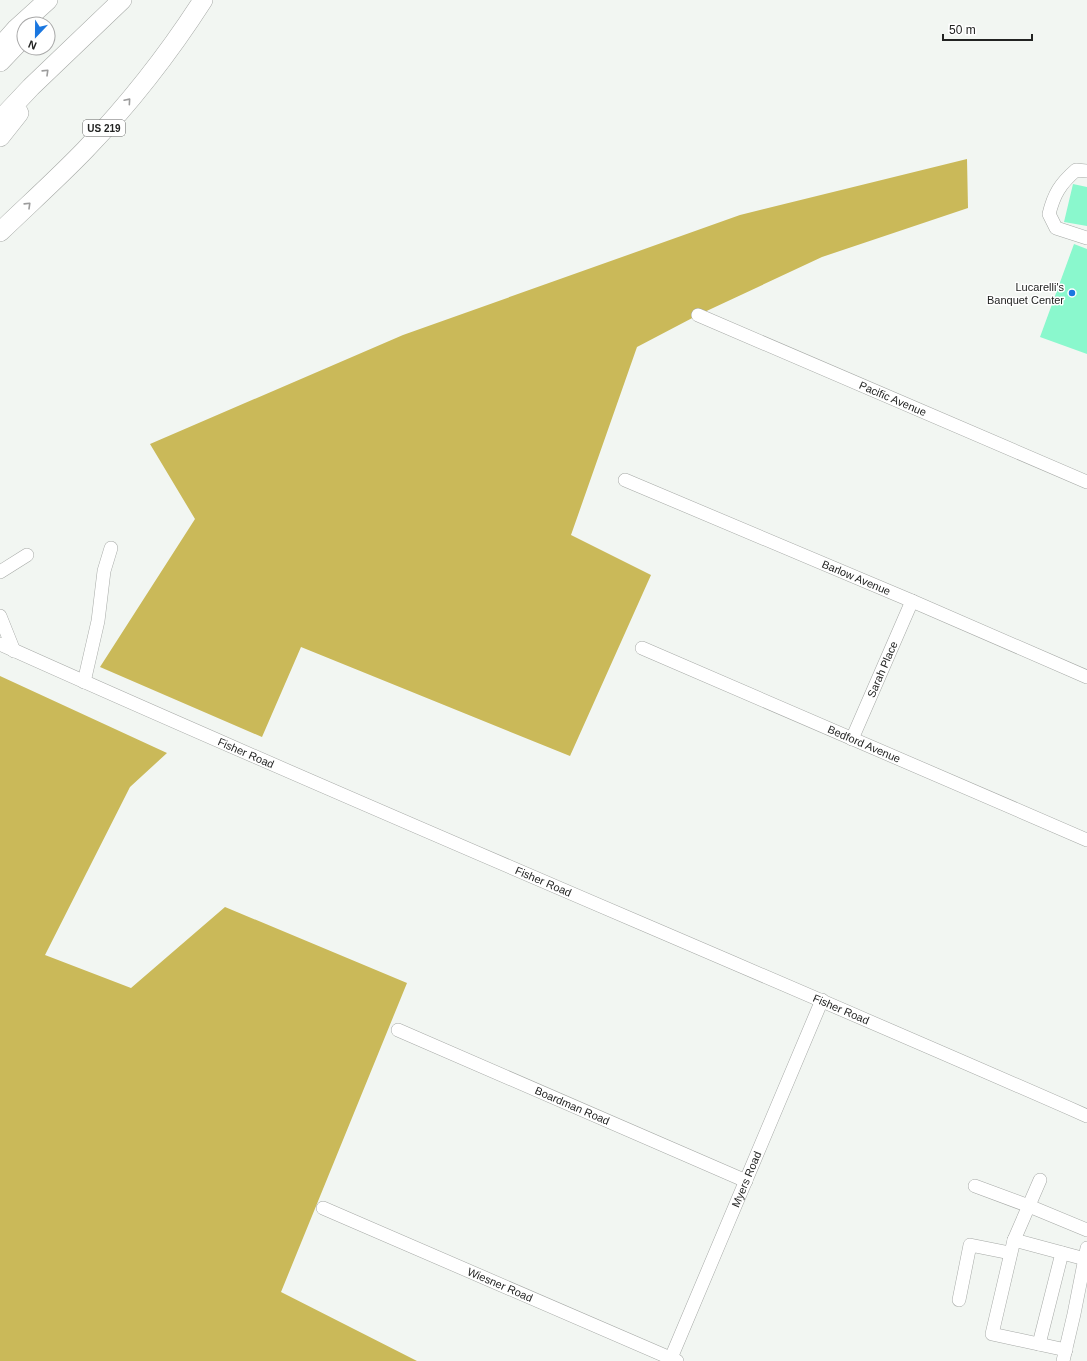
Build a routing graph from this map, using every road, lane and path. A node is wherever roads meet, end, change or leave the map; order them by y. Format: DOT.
graph roads {
  1 [pos="48,0"];
  2 [pos="62,0"];
  3 [pos="122,0"];
  4 [pos="199,7"];
  5 [pos="45,16"];
  6 [pos="16,45"];
  7 [pos="0,47"];
  8 [pos="0,62"];
  9 [pos="31,87"];
  10 [pos="0,120"];
  11 [pos="0,137"];
  12 [pos="1087,171"];
  13 [pos="0,232"];
  14 [pos="1087,238"];
  15 [pos="698,315"];
  16 [pos="625,480"];
  17 [pos="1087,482"];
  18 [pos="111,548"];
  19 [pos="27,555"];
  20 [pos="0,572"];
  21 [pos="912,600"];
  22 [pos="0,616"];
  23 [pos="0,644"];
  24 [pos="642,648"];
  25 [pos="14,651"];
  26 [pos="1087,677"];
  27 [pos="84,682"];
  28 [pos="852,739"];
  29 [pos="1087,840"];
  30 [pos="822,1000"];
  31 [pos="398,1030"];
  32 [pos="1087,1116"];
  33 [pos="1040,1180"];
  34 [pos="746,1181"];
  35 [pos="975,1186"];
  36 [pos="1029,1206"];
  37 [pos="323,1208"];
  38 [pos="1087,1230"];
  39 [pos="1014,1240"];
  40 [pos="1010,1253"];
  41 [pos="1062,1253"];
  42 [pos="1086,1258"];
  43 [pos="1084,1279"];
  44 [pos="959,1300"];
  45 [pos="1039,1344"];
  46 [pos="1064,1355"];
  47 [pos="674,1360"];
  1 -- 7 [label="highway"];
  2 -- 5 [label="highway"];
  9 -- 3 [label="highway, one-way"];
  13 -- 4 [label="highway, US 219, one-way"];
  6 -- 8 [label="highway"];
  9 -- 10 [label="highway"];
  9 -- 11 [label="highway"];
  12 -- 14 [label="street"];
  15 -- 17 [label="street, Pacific Avenue"];
  16 -- 21 [label="street, Barlow Avenue"];
  18 -- 27 [label="street"];
  19 -- 20 [label="street"];
  21 -- 26 [label="street, Barlow Avenue"];
  21 -- 28 [label="street, Sarah Place"];
  22 -- 25 [label="street"];
  23 -- 25 [label="street, Fisher Road"];
  24 -- 28 [label="street, Bedford Avenue"];
  25 -- 27 [label="street, Fisher Road"];
  27 -- 30 [label="street, Fisher Road"];
  28 -- 29 [label="street, Bedford Avenue"];
  30 -- 32 [label="street, Fisher Road"];
  30 -- 34 [label="street, Myers Road"];
  31 -- 34 [label="street, Boardman Road"];
  33 -- 36 [label="street"];
  34 -- 47 [label="street, Myers Road"];
  35 -- 36 [label="street"];
  36 -- 38 [label="street"];
  36 -- 39 [label="street"];
  37 -- 47 [label="street, Wiesner Road"];
  39 -- 40 [label="street"];
  39 -- 41 [label="street"];
  40 -- 44 [label="street"];
  40 -- 45 [label="street"];
  41 -- 42 [label="street"];
  41 -- 45 [label="street"];
  42 -- 43 [label="street"];
  43 -- 46 [label="street"];
  45 -- 46 [label="street"];
}
